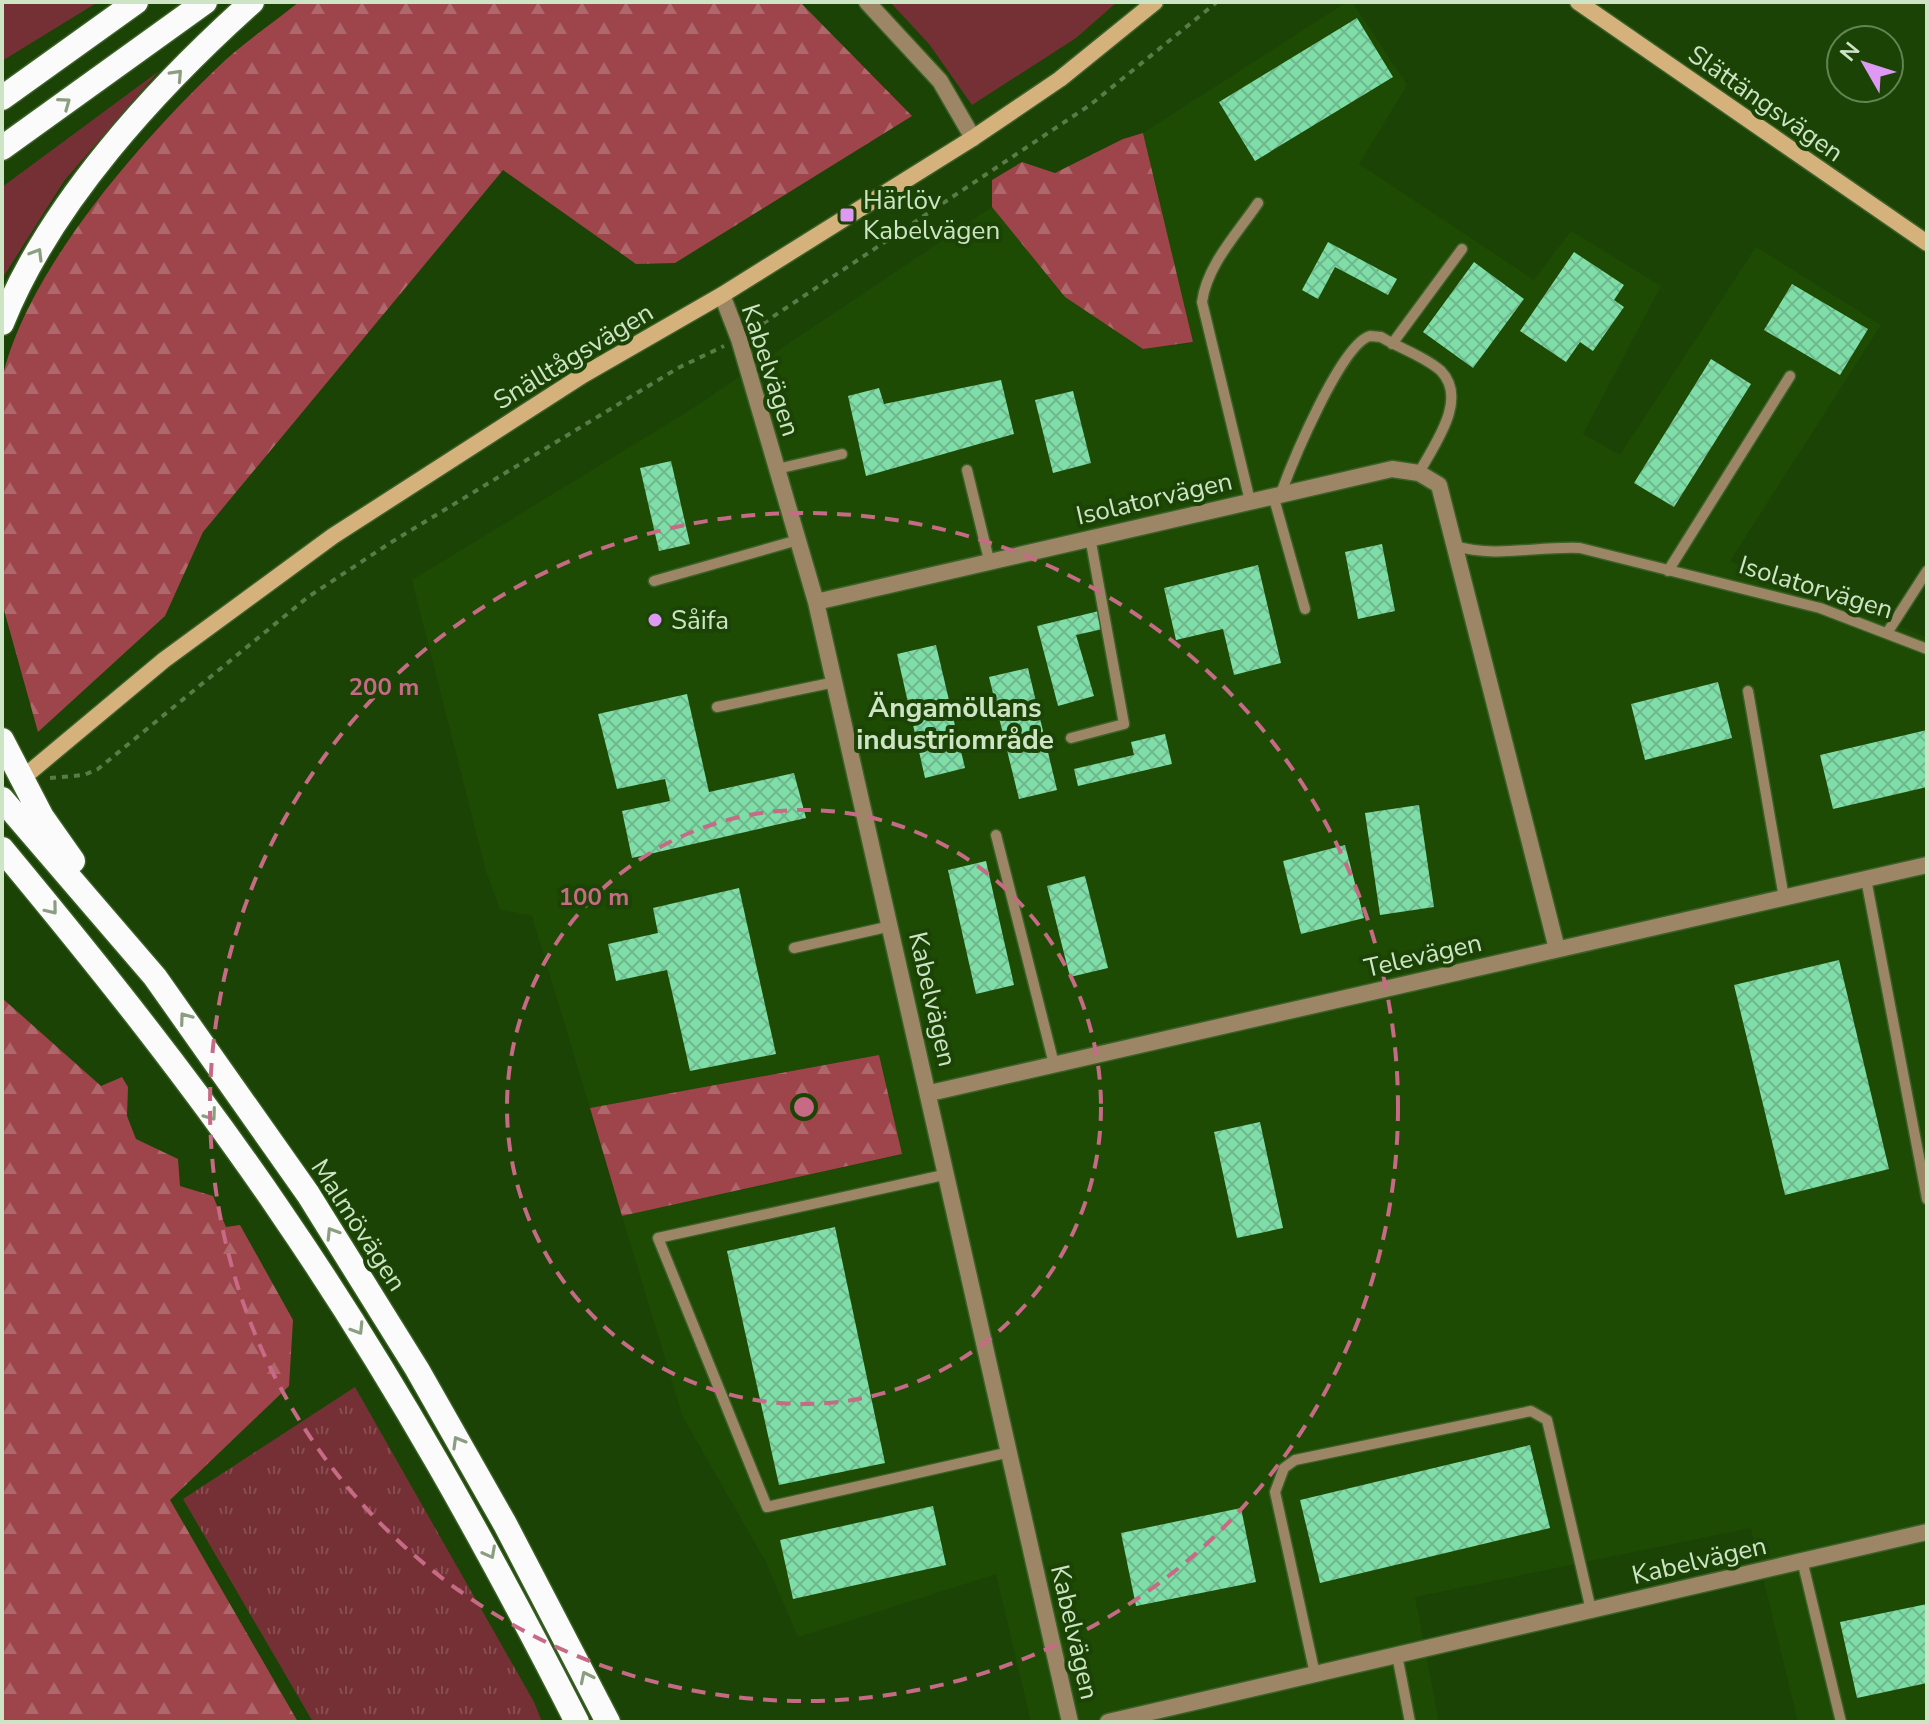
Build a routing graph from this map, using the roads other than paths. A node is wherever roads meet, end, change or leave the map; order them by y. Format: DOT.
graph roads {
  1 [pos="136,2"];
  2 [pos="205,2"];
  3 [pos="252,2"];
  4 [pos="867,2"];
  5 [pos="1155,2"];
  6 [pos="1578,2"];
  7 [pos="2,98"];
  8 [pos="973,138"];
  9 [pos="2,148"];
  10 [pos="1258,203"];
  11 [pos="1927,243"];
  12 [pos="1462,249"];
  13 [pos="722,295"];
  14 [pos="2,323"];
  15 [pos="1392,344"];
  16 [pos="1790,376"];
  17 [pos="842,454"];
  18 [pos="777,469"];
  19 [pos="967,470"];
  20 [pos="1419,473"];
  21 [pos="1277,494"];
  22 [pos="1250,501"];
  23 [pos="1090,537"];
  24 [pos="798,540"];
  25 [pos="1455,546"];
  26 [pos="989,560"];
  27 [pos="1668,571"];
  28 [pos="1927,571"];
  29 [pos="654,581"];
  30 [pos="816,602"];
  31 [pos="1305,609"];
  32 [pos="1887,633"];
  33 [pos="1927,649"];
  34 [pos="835,682"];
  35 [pos="1748,691"];
  36 [pos="717,707"];
  37 [pos="1071,738"];
  38 [pos="2,740"];
  39 [pos="37,775"];
  40 [pos="2,799"];
  41 [pos="996,835"];
  42 [pos="2,849"];
  43 [pos="1927,865"];
  44 [pos="1866,879"];
  45 [pos="1784,898"];
  46 [pos="891,926"];
  47 [pos="794,948"];
  48 [pos="1557,949"];
  49 [pos="155,977"];
  50 [pos="1054,1064"];
  51 [pos="930,1093"];
  52 [pos="948,1174"];
  53 [pos="1927,1199"];
  54 [pos="1010,1452"];
  55 [pos="1927,1532"];
  56 [pos="1802,1560"];
  57 [pos="1591,1610"];
  58 [pos="1397,1655"];
  59 [pos="1315,1674"];
  60 [pos="577,1722"];
  61 [pos="608,1722"];
  62 [pos="1070,1722"];
  63 [pos="1108,1722"];
  64 [pos="1410,1722"];
  65 [pos="1841,1722"];
  1 -- 7 [label="highway"];
  9 -- 2 [label="highway, one-way"];
  14 -- 3 [label="highway, one-way"];
  4 -- 8 [label="street"];
  5 -- 8 [label="street, Snälltågsvägen"];
  6 -- 11 [label="street, Slättängsvägen"];
  8 -- 13 [label="street, Snälltågsvägen"];
  10 -- 22 [label="lane"];
  12 -- 15 [label="lane"];
  13 -- 18 [label="street, Kabelvägen"];
  13 -- 39 [label="street, Snälltågsvägen"];
  15 -- 20 [label="lane"];
  15 -- 21 [label="lane"];
  16 -- 27 [label="lane"];
  17 -- 18 [label="lane"];
  18 -- 24 [label="street, Kabelvägen"];
  19 -- 26 [label="lane"];
  20 -- 21 [label="street, Isolatorvägen"];
  20 -- 25 [label="street"];
  21 -- 22 [label="street, Isolatorvägen"];
  21 -- 31 [label="lane"];
  22 -- 23 [label="street, Isolatorvägen"];
  23 -- 26 [label="street, Isolatorvägen"];
  23 -- 37 [label="lane"];
  24 -- 29 [label="lane"];
  24 -- 30 [label="street, Kabelvägen"];
  25 -- 27 [label="lane, Isolatorvägen"];
  25 -- 48 [label="street"];
  26 -- 30 [label="street, Isolatorvägen"];
  27 -- 32 [label="lane, Isolatorvägen"];
  28 -- 32 [label="lane"];
  30 -- 34 [label="street, Kabelvägen"];
  32 -- 33 [label="lane, Isolatorvägen"];
  34 -- 36 [label="lane"];
  34 -- 46 [label="street, Kabelvägen"];
  35 -- 45 [label="lane"];
  38 -- 49 [label="highway"];
  40 -- 49 [label="highway, Malmövägen"];
  41 -- 50 [label="lane"];
  42 -- 60 [label="highway, one-way"];
  43 -- 44 [label="street, Televägen"];
  44 -- 45 [label="street, Televägen"];
  44 -- 53 [label="lane"];
  45 -- 48 [label="street, Televägen"];
  46 -- 47 [label="lane"];
  46 -- 51 [label="street, Kabelvägen"];
  48 -- 50 [label="street, Televägen"];
  61 -- 49 [label="highway, Malmövägen, one-way"];
  50 -- 51 [label="street, Televägen"];
  51 -- 52 [label="street, Kabelvägen"];
  52 -- 54 [label="street, Kabelvägen"];
  52 -- 54 [label="lane"];
  54 -- 62 [label="street, Kabelvägen"];
  55 -- 56 [label="street, Kabelvägen"];
  56 -- 57 [label="street, Kabelvägen"];
  56 -- 65 [label="lane"];
  57 -- 58 [label="street, Kabelvägen"];
  57 -- 59 [label="lane"];
  58 -- 59 [label="street, Kabelvägen"];
  58 -- 64 [label="lane"];
  59 -- 63 [label="street, Kabelvägen"];
}
